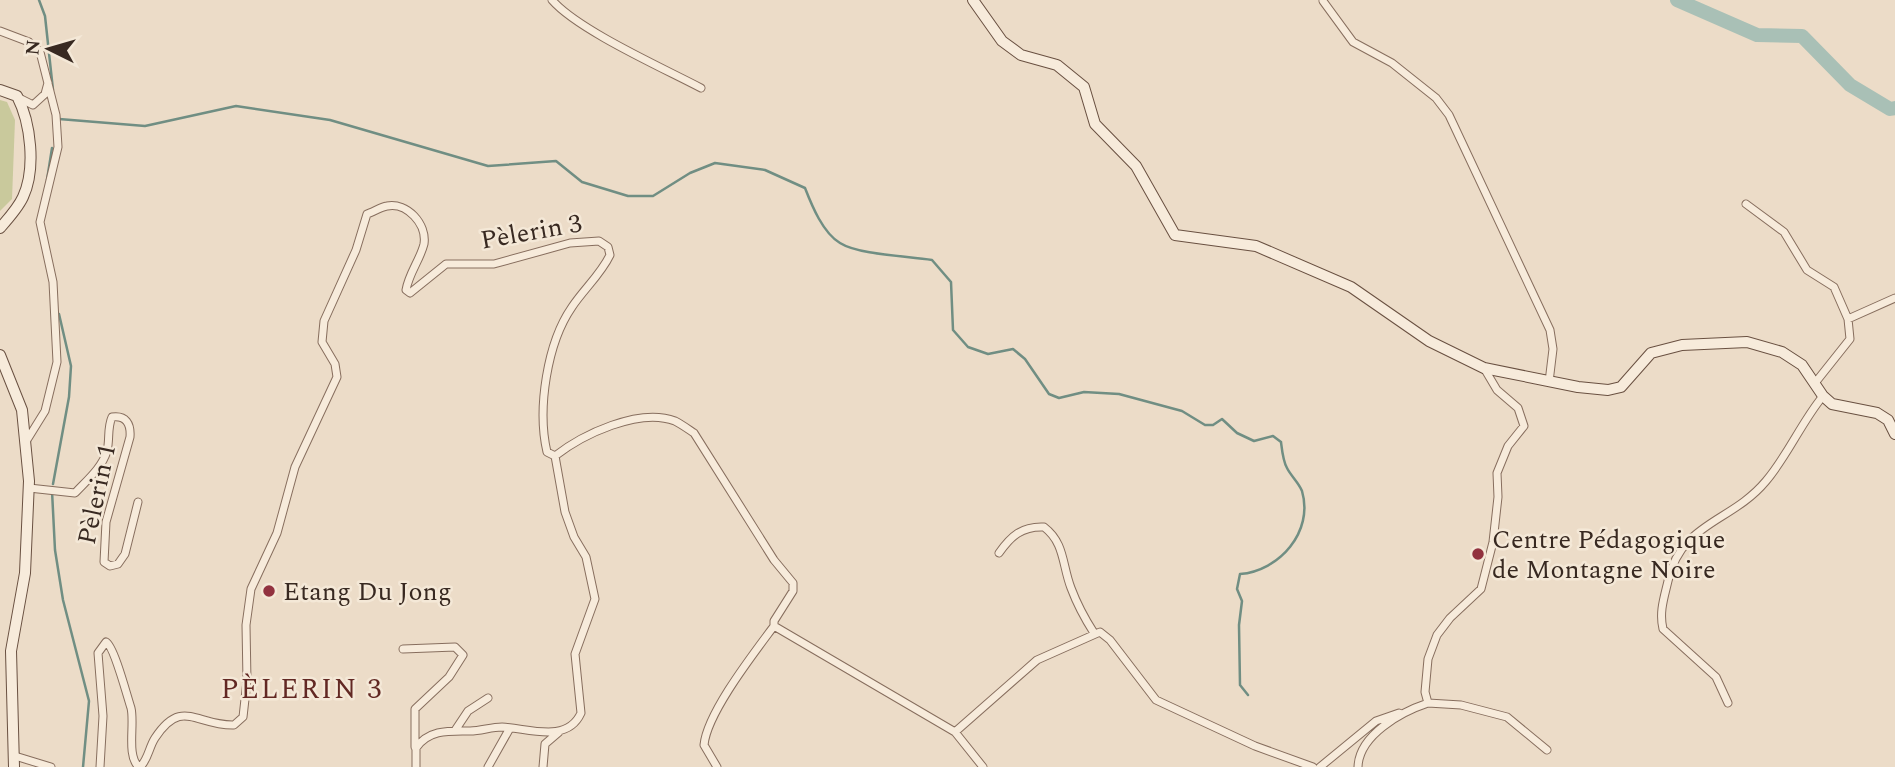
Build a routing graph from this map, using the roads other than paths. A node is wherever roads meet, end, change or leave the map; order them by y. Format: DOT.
graph roads {
  1 [pos="552,0"];
  2 [pos="973,0"];
  3 [pos="1323,1"];
  4 [pos="0,31"];
  5 [pos="49,82"];
  6 [pos="701,88"];
  7 [pos="0,90"];
  8 [pos="17,96"];
  9 [pos="1746,204"];
  10 [pos="0,228"];
  11 [pos="1895,298"];
  12 [pos="1848,319"];
  13 [pos="0,355"];
  14 [pos="1484,368"];
  15 [pos="1549,382"];
  16 [pos="1815,383"];
  17 [pos="1823,396"];
  18 [pos="1895,434"];
  19 [pos="27,440"];
  20 [pos="555,456"];
  21 [pos="29,488"];
  22 [pos="138,502"];
  23 [pos="999,553"];
  24 [pos="774,626"];
  25 [pos="1094,633"];
  26 [pos="403,649"];
  27 [pos="488,698"];
  28 [pos="1428,703"];
  29 [pos="1728,703"];
  30 [pos="1406,710"];
  31 [pos="510,728"];
  32 [pos="456,729"];
  33 [pos="559,732"];
  34 [pos="955,732"];
  35 [pos="415,748"];
  36 [pos="1547,750"];
  37 [pos="15,762"];
  38 [pos="51,767"];
  39 [pos="100,767"];
  40 [pos="140,767"];
  41 [pos="416,767"];
  42 [pos="488,767"];
  43 [pos="543,767"];
  44 [pos="717,767"];
  45 [pos="983,767"];
  46 [pos="1313,767"];
  47 [pos="1320,767"];
  48 [pos="1358,767"];
  1 -- 6 [label="street"];
  2 -- 14 [label="street"];
  3 -- 15 [label="street"];
  4 -- 5 [label="street"];
  5 -- 8 [label="street"];
  5 -- 19 [label="street"];
  7 -- 8 [label="street"];
  8 -- 10 [label="street"];
  9 -- 12 [label="street"];
  11 -- 12 [label="street"];
  12 -- 16 [label="street"];
  13 -- 19 [label="street"];
  14 -- 15 [label="street"];
  14 -- 28 [label="street"];
  15 -- 16 [label="street"];
  16 -- 17 [label="street"];
  17 -- 18 [label="street"];
  17 -- 29 [label="street"];
  19 -- 21 [label="street"];
  20 -- 24 [label="street"];
  20 -- 33 [label="street"];
  20 -- 40 [label="street, Pèlerin 3"];
  21 -- 22 [label="street, Pèlerin 1"];
  21 -- 37 [label="street"];
  23 -- 25 [label="street"];
  24 -- 34 [label="street"];
  24 -- 44 [label="street"];
  25 -- 34 [label="street"];
  25 -- 46 [label="street"];
  26 -- 35 [label="street"];
  27 -- 32 [label="street"];
  28 -- 30 [label="street"];
  28 -- 36 [label="street"];
  30 -- 47 [label="street"];
  30 -- 48 [label="street"];
  31 -- 32 [label="street"];
  31 -- 33 [label="street"];
  31 -- 42 [label="street"];
  32 -- 35 [label="street"];
  33 -- 43 [label="street"];
  34 -- 45 [label="street"];
  35 -- 41 [label="street"];
  37 -- 38 [label="street"];
  39 -- 40 [label="street, Pèlerin 3"];
}
